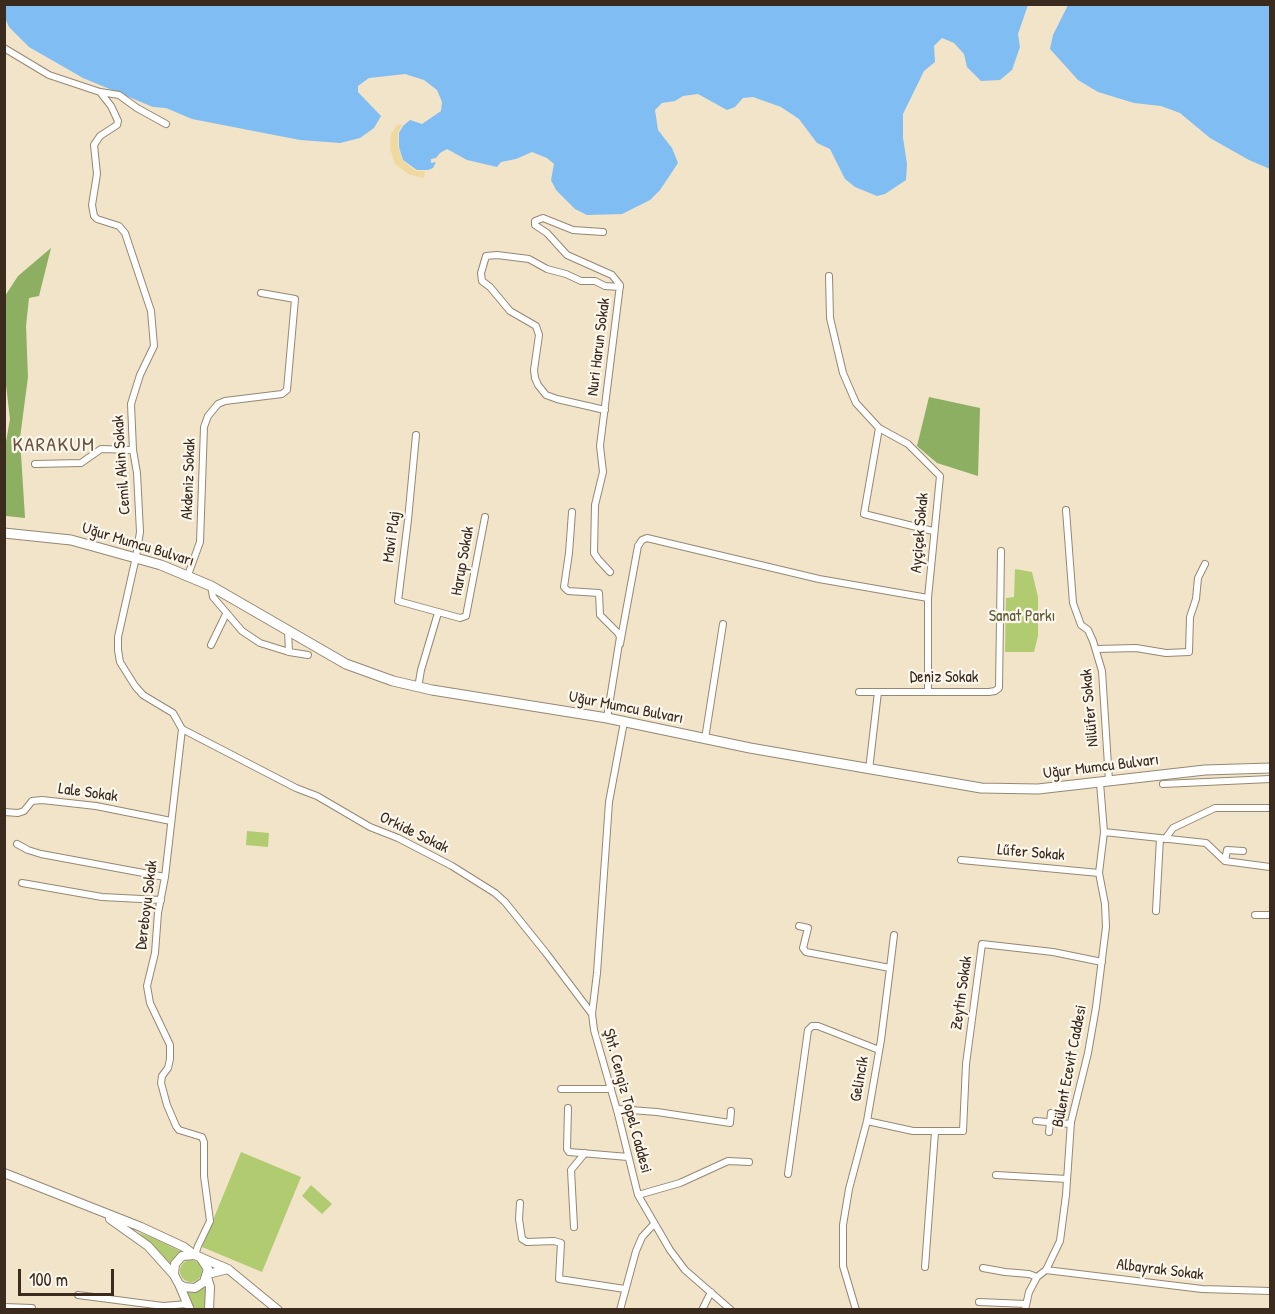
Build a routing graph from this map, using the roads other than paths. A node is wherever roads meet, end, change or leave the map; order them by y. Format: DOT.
graph roads {
  1 [pos="4,48"];
  2 [pos="100,92"];
  3 [pos="166,124"];
  4 [pos="603,232"];
  5 [pos="829,276"];
  6 [pos="620,288"];
  7 [pos="261,293"];
  8 [pos="605,410"];
  9 [pos="879,428"];
  10 [pos="416,435"];
  11 [pos="133,450"];
  12 [pos="35,464"];
  13 [pos="1065,510"];
  14 [pos="572,512"];
  15 [pos="485,517"];
  16 [pos="933,531"];
  17 [pos="4,533"];
  18 [pos="1001,551"];
  19 [pos="136,557"];
  20 [pos="1204,564"];
  21 [pos="610,572"];
  22 [pos="188,575"];
  23 [pos="211,586"];
  24 [pos="928,598"];
  25 [pos="438,613"];
  26 [pos="226,614"];
  27 [pos="723,624"];
  28 [pos="288,631"];
  29 [pos="620,644"];
  30 [pos="211,645"];
  31 [pos="1096,650"];
  32 [pos="289,652"];
  33 [pos="308,655"];
  34 [pos="418,687"];
  35 [pos="859,692"];
  36 [pos="878,692"];
  37 [pos="928,692"];
  38 [pos="607,718"];
  39 [pos="624,722"];
  40 [pos="182,729"];
  41 [pos="705,739"];
  42 [pos="1270,768"];
  43 [pos="869,770"];
  44 [pos="1270,779"];
  45 [pos="1105,782"];
  46 [pos="1163,784"];
  47 [pos="1270,808"];
  48 [pos="4,812"];
  49 [pos="171,821"];
  50 [pos="1104,832"];
  51 [pos="1162,838"];
  52 [pos="17,844"];
  53 [pos="1243,851"];
  54 [pos="961,860"];
  55 [pos="1225,861"];
  56 [pos="1270,867"];
  57 [pos="1100,873"];
  58 [pos="165,877"];
  59 [pos="22,883"];
  60 [pos="161,900"];
  61 [pos="1156,911"];
  62 [pos="1255,915"];
  63 [pos="1270,915"];
  64 [pos="799,926"];
  65 [pos="894,935"];
  66 [pos="1102,962"];
  67 [pos="890,968"];
  68 [pos="592,1014"];
  69 [pos="879,1050"];
  70 [pos="561,1089"];
  71 [pos="611,1089"];
  72 [pos="568,1108"];
  73 [pos="617,1109"];
  74 [pos="731,1112"];
  75 [pos="1051,1113"];
  76 [pos="1036,1120"];
  77 [pos="867,1121"];
  78 [pos="1051,1122"];
  79 [pos="1071,1124"];
  80 [pos="935,1132"];
  81 [pos="1049,1132"];
  82 [pos="585,1153"];
  83 [pos="628,1157"];
  84 [pos="749,1162"];
  85 [pos="4,1173"];
  86 [pos="788,1174"];
  87 [pos="996,1175"];
  88 [pos="1067,1179"];
  89 [pos="638,1195"];
  90 [pos="520,1203"];
  91 [pos="104,1214"];
  92 [pos="654,1224"];
  93 [pos="574,1227"];
  94 [pos="196,1255"];
  95 [pos="925,1267"];
  96 [pos="983,1268"];
  97 [pos="228,1269"];
  98 [pos="1046,1270"];
  99 [pos="174,1275"];
  100 [pos="207,1276"];
  101 [pos="1037,1277"];
  102 [pos="179,1284"];
  103 [pos="625,1289"];
  104 [pos="1270,1291"];
  105 [pos="711,1292"];
  106 [pos="78,1295"];
  107 [pos="979,1302"];
  108 [pos="4,1307"];
  109 [pos="189,1307"];
  110 [pos="1025,1307"];
  111 [pos="32,1308"];
  112 [pos="209,1310"];
  113 [pos="278,1310"];
  114 [pos="620,1310"];
  115 [pos="702,1310"];
  116 [pos="731,1310"];
  117 [pos="856,1310"];
  1 -- 2 [label="street"];
  2 -- 3 [label="street"];
  2 -- 11 [label="street, Cemil Akin Sokak"];
  4 -- 6 [label="street, Nuri Harun Sokak"];
  5 -- 9 [label="street, Ayçiçek Sokak"];
  6 -- 8 [label="street, Nuri Harun Sokak"];
  6 -- 8 [label="street, Nuri Harun Sokak"];
  7 -- 22 [label="street, Akdeniz Sokak"];
  8 -- 21 [label="street, Nuri Harun Sokak"];
  9 -- 16 [label="street, Ayçiçek Sokak"];
  9 -- 16 [label="street"];
  10 -- 25 [label="street, Mavi Plaj"];
  11 -- 12 [label="street"];
  11 -- 19 [label="street, Cemil Akin Sokak"];
  13 -- 31 [label="street, Nilüfer Sokak"];
  14 -- 29 [label="street"];
  15 -- 25 [label="street, Harup Sokak"];
  16 -- 24 [label="street, Ayçiçek Sokak"];
  17 -- 19 [label="main road, Uğur Mumcu Bulvarı"];
  18 -- 37 [label="street, Deniz Sokak"];
  19 -- 22 [label="main road, Uğur Mumcu Bulvarı"];
  19 -- 40 [label="street"];
  20 -- 31 [label="street"];
  22 -- 23 [label="main road, Uğur Mumcu Bulvarı"];
  23 -- 26 [label="street"];
  23 -- 28 [label="main road, Uğur Mumcu Bulvarı"];
  24 -- 29 [label="street"];
  24 -- 37 [label="street, Ayçiçek Sokak"];
  25 -- 34 [label="street"];
  26 -- 30 [label="street"];
  26 -- 32 [label="street"];
  27 -- 41 [label="street"];
  28 -- 32 [label="street"];
  28 -- 34 [label="main road, Uğur Mumcu Bulvarı"];
  29 -- 38 [label="street"];
  31 -- 45 [label="street, Nilüfer Sokak"];
  32 -- 33 [label="street"];
  34 -- 38 [label="main road, Uğur Mumcu Bulvarı"];
  35 -- 36 [label="street, Deniz Sokak"];
  36 -- 37 [label="street, Deniz Sokak"];
  36 -- 43 [label="street"];
  38 -- 39 [label="main road, Uğur Mumcu Bulvarı"];
  39 -- 41 [label="main road, Uğur Mumcu Bulvarı"];
  39 -- 68 [label="street, Şht. Cengiz Topel Caddesi"];
  40 -- 49 [label="street, Dereboyu Sokak"];
  40 -- 68 [label="street, Orkide Sokak"];
  41 -- 43 [label="main road, Uğur Mumcu Bulvarı"];
  42 -- 45 [label="main road, Uğur Mumcu Bulvarı"];
  43 -- 45 [label="main road, Uğur Mumcu Bulvarı"];
  44 -- 46 [label="street"];
  45 -- 50 [label="street, Bülent Ecevit Caddesi"];
  47 -- 51 [label="street"];
  48 -- 49 [label="street, Lale Sokak"];
  49 -- 58 [label="street, Dereboyu Sokak"];
  50 -- 51 [label="street"];
  50 -- 57 [label="street, Bülent Ecevit Caddesi"];
  51 -- 55 [label="street"];
  51 -- 61 [label="street"];
  52 -- 58 [label="street"];
  53 -- 55 [label="street"];
  54 -- 57 [label="street, Lűfer Sokak"];
  55 -- 56 [label="street"];
  57 -- 66 [label="street, Bülent Ecevit Caddesi"];
  58 -- 60 [label="street, Dereboyu Sokak"];
  59 -- 60 [label="street"];
  60 -- 94 [label="street, Dereboyu Sokak"];
  62 -- 63 [label="street"];
  64 -- 67 [label="street"];
  65 -- 67 [label="street, Gelincik"];
  66 -- 79 [label="street, Bülent Ecevit Caddesi"];
  66 -- 80 [label="street, Zeytin Sokak"];
  67 -- 69 [label="street, Gelincik"];
  68 -- 71 [label="street, Şht. Cengiz Topel Caddesi"];
  69 -- 77 [label="street, Gelincik"];
  69 -- 86 [label="street"];
  70 -- 71 [label="street"];
  71 -- 73 [label="street, Şht. Cengiz Topel Caddesi"];
  72 -- 82 [label="street"];
  73 -- 74 [label="street"];
  73 -- 83 [label="street, Şht. Cengiz Topel Caddesi"];
  75 -- 78 [label="street"];
  76 -- 78 [label="street"];
  77 -- 80 [label="street"];
  77 -- 117 [label="street, Gelincik"];
  78 -- 79 [label="street"];
  78 -- 81 [label="street"];
  79 -- 88 [label="street, Bülent Ecevit Caddesi"];
  80 -- 95 [label="street"];
  82 -- 83 [label="street"];
  82 -- 93 [label="street"];
  83 -- 89 [label="street, Şht. Cengiz Topel Caddesi"];
  84 -- 89 [label="street"];
  85 -- 91 [label="street"];
  87 -- 88 [label="street"];
  88 -- 98 [label="street, Bülent Ecevit Caddesi"];
  89 -- 92 [label="street, Şht. Cengiz Topel Caddesi"];
  90 -- 103 [label="street"];
  91 -- 94 [label="street"];
  91 -- 99 [label="street"];
  92 -- 103 [label="street"];
  92 -- 105 [label="street, Şht. Cengiz Topel Caddesi"];
  94 -- 97 [label="street"];
  94 -- 99 [label="street"];
  94 -- 100 [label="street"];
  96 -- 101 [label="street"];
  97 -- 100 [label="street"];
  97 -- 113 [label="street"];
  98 -- 101 [label="street, Bülent Ecevit Caddesi"];
  98 -- 104 [label="street, Albayrak Sokak"];
  99 -- 102 [label="street"];
  100 -- 102 [label="street"];
  100 -- 112 [label="street"];
  101 -- 110 [label="street, Bülent Ecevit Caddesi"];
  102 -- 109 [label="street"];
  103 -- 114 [label="street"];
  105 -- 115 [label="street"];
  105 -- 116 [label="street, Şht. Cengiz Topel Caddesi"];
  106 -- 109 [label="street"];
  107 -- 110 [label="street"];
  108 -- 111 [label="street"];
}
